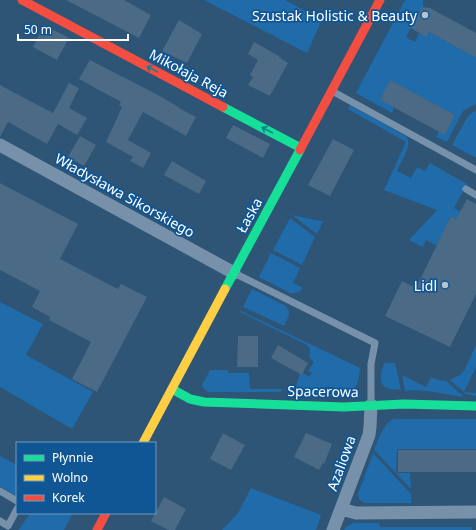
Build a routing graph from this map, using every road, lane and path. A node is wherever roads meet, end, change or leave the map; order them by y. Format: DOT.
graph roads {
  1 [pos="22,0"];
  2 [pos="380,0"];
  3 [pos="331,90"];
  4 [pos="0,145"];
  5 [pos="301,148"];
  6 [pos="476,170"];
  7 [pos="466,189"];
  8 [pos="476,195"];
  9 [pos="234,273"];
  10 [pos="172,389"];
  11 [pos="371,405"];
  12 [pos="476,406"];
  13 [pos="144,442"];
  14 [pos="0,491"];
  15 [pos="16,500"];
  16 [pos="341,509"];
  17 [pos="16,511"];
  18 [pos="476,512"];
  19 [pos="105,514"];
  20 [pos="0,521"];
  21 [pos="9,528"];
  22 [pos="97,530"];
  23 [pos="333,530"];
  5 -- 1 [label="street, Mikołaja Reja, one-way"];
  2 -- 3 [label="street, Łaska"];
  3 -- 5 [label="street, Łaska"];
  3 -- 6 [label="lane"];
  4 -- 9 [label="street, Władysława Sikorskiego"];
  5 -- 9 [label="street, Łaska"];
  7 -- 8 [label="lane"];
  9 -- 10 [label="street, Łaska"];
  9 -- 11 [label="lane"];
  10 -- 11 [label="street, Spacerowa"];
  10 -- 13 [label="street, Łaska"];
  11 -- 12 [label="street, Spacerowa"];
  11 -- 16 [label="street, Azaliowa"];
  14 -- 15 [label="lane"];
  16 -- 18 [label="street"];
  16 -- 23 [label="street, Azaliowa"];
  17 -- 21 [label="lane"];
  19 -- 22 [label="street"];
  20 -- 21 [label="lane"];
}
